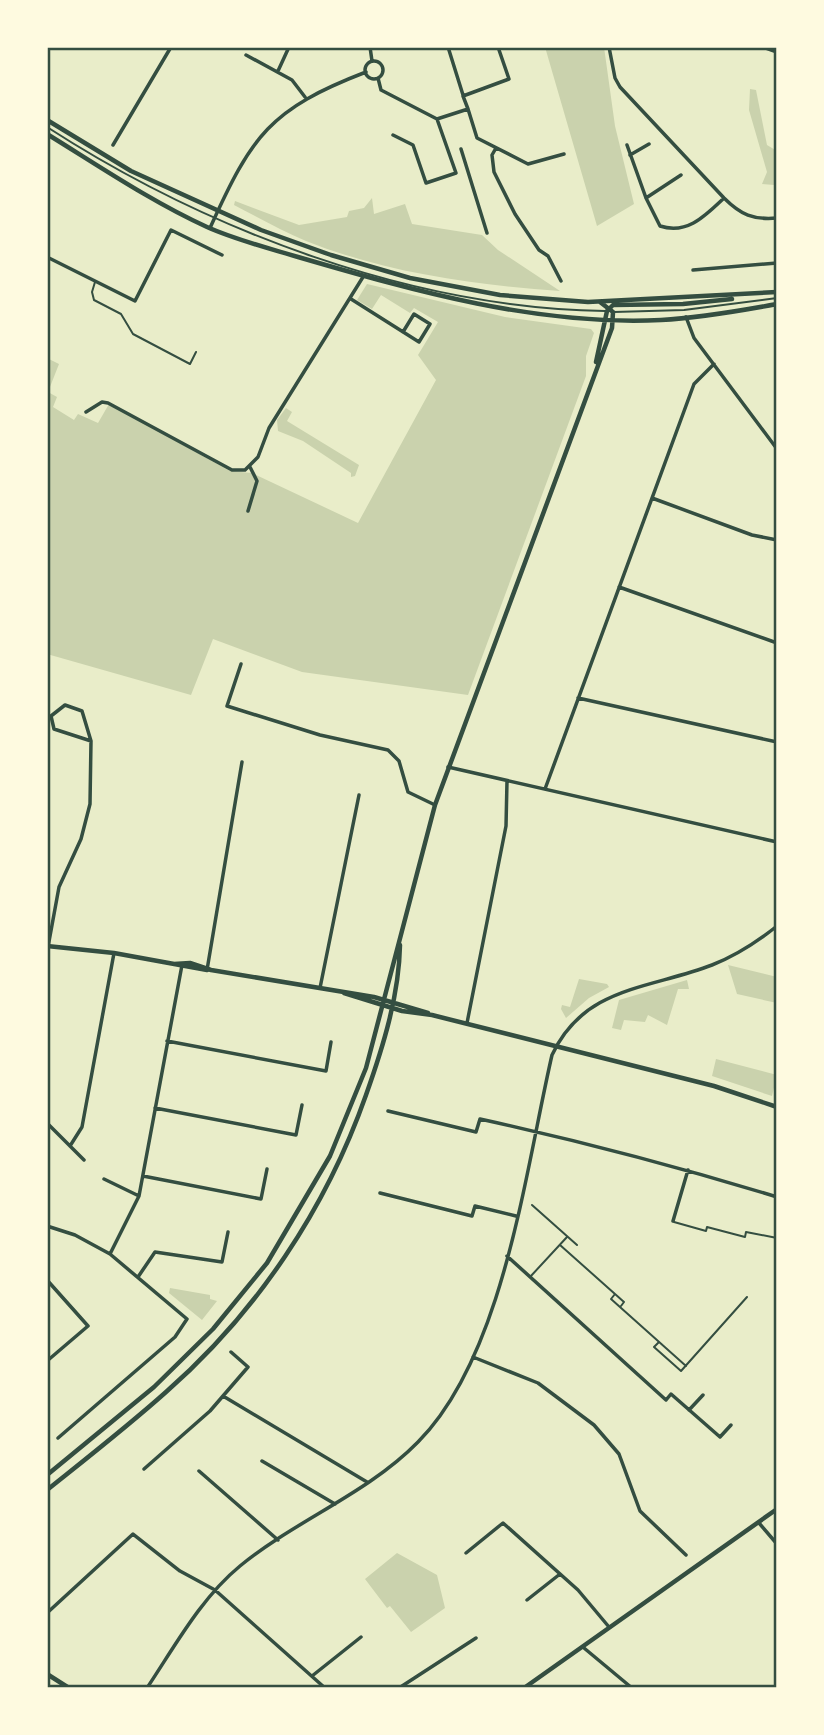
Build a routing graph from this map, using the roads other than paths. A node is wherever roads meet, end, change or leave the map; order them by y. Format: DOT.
graph roads {
  1 [pos="289,47"];
  2 [pos="370,47"];
  3 [pos="448,47"];
  4 [pos="498,47"];
  5 [pos="609,47"];
  6 [pos="763,47"];
  7 [pos="170,48"];
  8 [pos="777,52"];
  9 [pos="246,55"];
  10 [pos="372,61"];
  11 [pos="278,71"];
  12 [pos="366,72"];
  13 [pos="378,78"];
  14 [pos="463,96"];
  15 [pos="305,97"];
  16 [pos="468,109"];
  17 [pos="437,119"];
  18 [pos="47,120"];
  19 [pos="47,127"];
  20 [pos="47,134"];
  21 [pos="393,135"];
  22 [pos="649,144"];
  23 [pos="113,145"];
  24 [pos="628,145"];
  25 [pos="496,148"];
  26 [pos="461,149"];
  27 [pos="564,154"];
  28 [pos="630,155"];
  29 [pos="467,169"];
  30 [pos="456,173"];
  31 [pos="681,175"];
  32 [pos="646,198"];
  33 [pos="724,198"];
  34 [pos="218,210"];
  35 [pos="215,218"];
  36 [pos="777,218"];
  37 [pos="210,228"];
  38 [pos="487,233"];
  39 [pos="222,255"];
  40 [pos="48,258"];
  41 [pos="777,263"];
  42 [pos="693,270"];
  43 [pos="363,277"];
  44 [pos="95,281"];
  45 [pos="561,281"];
  46 [pos="774,292"];
  47 [pos="777,298"];
  48 [pos="351,299"];
  49 [pos="600,302"];
  50 [pos="777,304"];
  51 [pos="610,310"];
  52 [pos="686,317"];
  53 [pos="605,320"];
  54 [pos="614,320"];
  55 [pos="403,332"];
  56 [pos="196,352"];
  57 [pos="714,364"];
  58 [pos="595,370"];
  59 [pos="86,412"];
  60 [pos="777,449"];
  61 [pos="250,467"];
  62 [pos="652,498"];
  63 [pos="248,511"];
  64 [pos="777,540"];
  65 [pos="619,587"];
  66 [pos="777,643"];
  67 [pos="241,664"];
  68 [pos="578,698"];
  69 [pos="91,741"];
  70 [pos="777,743"];
  71 [pos="242,762"];
  72 [pos="448,767"];
  73 [pos="507,781"];
  74 [pos="545,789"];
  75 [pos="359,794"];
  76 [pos="435,805"];
  77 [pos="777,842"];
  78 [pos="50,921"];
  79 [pos="777,926"];
  80 [pos="400,937"];
  81 [pos="48,947"];
  82 [pos="114,953"];
  83 [pos="182,965"];
  84 [pos="208,969"];
  85 [pos="320,989"];
  86 [pos="345,993"];
  87 [pos="384,1000"];
  88 [pos="392,1005"];
  89 [pos="382,1006"];
  90 [pos="467,1023"];
  91 [pos="167,1041"];
  92 [pos="331,1042"];
  93 [pos="557,1045"];
  94 [pos="302,1105"];
  95 [pos="777,1107"];
  96 [pos="155,1108"];
  97 [pos="388,1111"];
  98 [pos="47,1123"];
  99 [pos="535,1131"];
  100 [pos="70,1146"];
  101 [pos="84,1160"];
  102 [pos="267,1169"];
  103 [pos="688,1170"];
  104 [pos="143,1176"];
  105 [pos="104,1179"];
  106 [pos="380,1193"];
  107 [pos="139,1196"];
  108 [pos="777,1197"];
  109 [pos="532,1205"];
  110 [pos="516,1216"];
  111 [pos="673,1221"];
  112 [pos="47,1226"];
  113 [pos="228,1232"];
  114 [pos="567,1236"];
  115 [pos="777,1238"];
  116 [pos="560,1245"];
  117 [pos="577,1245"];
  118 [pos="110,1254"];
  119 [pos="507,1256"];
  120 [pos="138,1277"];
  121 [pos="530,1278"];
  122 [pos="47,1280"];
  123 [pos="615,1294"];
  124 [pos="747,1297"];
  125 [pos="620,1307"];
  126 [pos="659,1342"];
  127 [pos="231,1352"];
  128 [pos="473,1357"];
  129 [pos="47,1360"];
  130 [pos="685,1366"];
  131 [pos="704,1395"];
  132 [pos="223,1396"];
  133 [pos="689,1410"];
  134 [pos="731,1425"];
  135 [pos="58,1438"];
  136 [pos="262,1461"];
  137 [pos="144,1469"];
  138 [pos="199,1471"];
  139 [pos="47,1475"];
  140 [pos="367,1482"];
  141 [pos="47,1490"];
  142 [pos="335,1504"];
  143 [pos="777,1509"];
  144 [pos="757,1521"];
  145 [pos="278,1540"];
  146 [pos="777,1544"];
  147 [pos="466,1553"];
  148 [pos="686,1555"];
  149 [pos="560,1574"];
  150 [pos="215,1590"];
  151 [pos="527,1600"];
  152 [pos="47,1613"];
  153 [pos="609,1627"];
  154 [pos="361,1637"];
  155 [pos="476,1638"];
  156 [pos="584,1647"];
  157 [pos="47,1674"];
  158 [pos="312,1676"];
  159 [pos="69,1688"];
  160 [pos="147,1688"];
  161 [pos="325,1688"];
  162 [pos="399,1688"];
  163 [pos="524,1688"];
  164 [pos="632,1688"];
  1 -- 11 [label="street"];
  2 -- 10 [label="street"];
  3 -- 14 [label="street"];
  4 -- 14 [label="street"];
  5 -- 33 [label="street"];
  6 -- 8 [label="street"];
  7 -- 23 [label="street"];
  9 -- 11 [label="street"];
  10 -- 12 [label="street"];
  10 -- 13 [label="street"];
  11 -- 15 [label="street"];
  12 -- 13 [label="street"];
  12 -- 15 [label="street"];
  13 -- 17 [label="street"];
  14 -- 16 [label="street"];
  15 -- 34 [label="street"];
  16 -- 17 [label="street"];
  16 -- 25 [label="street"];
  17 -- 30 [label="street"];
  18 -- 34 [label="street"];
  19 -- 35 [label="lane"];
  20 -- 37 [label="street"];
  21 -- 30 [label="street"];
  22 -- 28 [label="street"];
  24 -- 28 [label="street"];
  25 -- 27 [label="street"];
  25 -- 45 [label="street"];
  26 -- 29 [label="street"];
  28 -- 32 [label="street"];
  29 -- 30 [label="street"];
  29 -- 38 [label="street"];
  31 -- 32 [label="street"];
  32 -- 33 [label="street"];
  33 -- 36 [label="street"];
  34 -- 35 [label="street"];
  34 -- 49 [label="street"];
  35 -- 37 [label="street"];
  35 -- 51 [label="lane"];
  37 -- 43 [label="street"];
  39 -- 44 [label="street"];
  40 -- 44 [label="street"];
  41 -- 42 [label="street"];
  43 -- 48 [label="street"];
  43 -- 53 [label="street"];
  44 -- 56 [label="lane"];
  46 -- 49 [label="street"];
  46 -- 51 [label="street"];
  47 -- 51 [label="lane"];
  48 -- 55 [label="street"];
  48 -- 61 [label="street"];
  49 -- 51 [label="street"];
  50 -- 52 [label="street"];
  51 -- 53 [label="street"];
  51 -- 54 [label="street"];
  52 -- 54 [label="street"];
  52 -- 57 [label="street"];
  53 -- 54 [label="street"];
  53 -- 58 [label="street"];
  54 -- 58 [label="street"];
  55 -- 55 [label="street"];
  57 -- 60 [label="street"];
  57 -- 62 [label="street"];
  58 -- 72 [label="street"];
  59 -- 61 [label="street"];
  61 -- 63 [label="street"];
  62 -- 64 [label="street"];
  62 -- 65 [label="street"];
  65 -- 66 [label="street"];
  65 -- 68 [label="street"];
  67 -- 76 [label="street"];
  68 -- 70 [label="street"];
  68 -- 74 [label="street"];
  69 -- 69 [label="street"];
  69 -- 78 [label="street"];
  71 -- 84 [label="street"];
  72 -- 73 [label="street"];
  72 -- 76 [label="street"];
  73 -- 74 [label="street"];
  73 -- 90 [label="street"];
  74 -- 77 [label="street"];
  75 -- 85 [label="street"];
  76 -- 80 [label="street"];
  78 -- 81 [label="street"];
  79 -- 93 [label="street"];
  80 -- 87 [label="street"];
  80 -- 88 [label="street"];
  81 -- 82 [label="street"];
  82 -- 83 [label="street"];
  82 -- 100 [label="street"];
  83 -- 84 [label="street"];
  83 -- 91 [label="street"];
  84 -- 85 [label="street"];
  85 -- 86 [label="street"];
  86 -- 87 [label="street"];
  86 -- 89 [label="street"];
  87 -- 88 [label="street"];
  87 -- 89 [label="street"];
  88 -- 89 [label="street"];
  88 -- 90 [label="street"];
  88 -- 141 [label="street"];
  89 -- 139 [label="street"];
  90 -- 93 [label="street"];
  91 -- 92 [label="street"];
  91 -- 96 [label="street"];
  93 -- 95 [label="street"];
  93 -- 99 [label="street"];
  94 -- 96 [label="street"];
  96 -- 104 [label="street"];
  97 -- 99 [label="street"];
  98 -- 100 [label="street"];
  99 -- 103 [label="street"];
  99 -- 110 [label="street"];
  100 -- 101 [label="street"];
  102 -- 104 [label="street"];
  103 -- 108 [label="street"];
  103 -- 111 [label="street"];
  104 -- 107 [label="street"];
  105 -- 107 [label="street"];
  106 -- 110 [label="street"];
  107 -- 118 [label="street"];
  109 -- 114 [label="lane"];
  110 -- 119 [label="street"];
  111 -- 115 [label="lane"];
  112 -- 118 [label="street"];
  113 -- 120 [label="street"];
  114 -- 116 [label="lane"];
  114 -- 117 [label="lane"];
  116 -- 121 [label="lane"];
  116 -- 123 [label="lane"];
  118 -- 120 [label="street"];
  119 -- 121 [label="street"];
  119 -- 128 [label="street"];
  120 -- 135 [label="street"];
  121 -- 133 [label="street"];
  122 -- 129 [label="street"];
  123 -- 125 [label="lane"];
  123 -- 125 [label="lane"];
  124 -- 130 [label="lane"];
  125 -- 126 [label="lane"];
  126 -- 130 [label="lane"];
  126 -- 130 [label="lane"];
  127 -- 132 [label="street"];
  128 -- 140 [label="street"];
  128 -- 148 [label="street"];
  131 -- 133 [label="street"];
  132 -- 137 [label="street"];
  132 -- 140 [label="street"];
  133 -- 134 [label="street"];
  136 -- 142 [label="street"];
  138 -- 145 [label="street"];
  140 -- 142 [label="street"];
  142 -- 145 [label="street"];
  143 -- 144 [label="street"];
  144 -- 146 [label="street"];
  144 -- 153 [label="street"];
  145 -- 150 [label="street"];
  147 -- 149 [label="street"];
  149 -- 151 [label="street"];
  149 -- 153 [label="street"];
  150 -- 152 [label="street"];
  150 -- 158 [label="street"];
  150 -- 160 [label="street"];
  153 -- 156 [label="street"];
  154 -- 158 [label="street"];
  155 -- 162 [label="street"];
  156 -- 163 [label="street"];
  156 -- 164 [label="street"];
  157 -- 159 [label="street"];
  158 -- 161 [label="street"];
}
